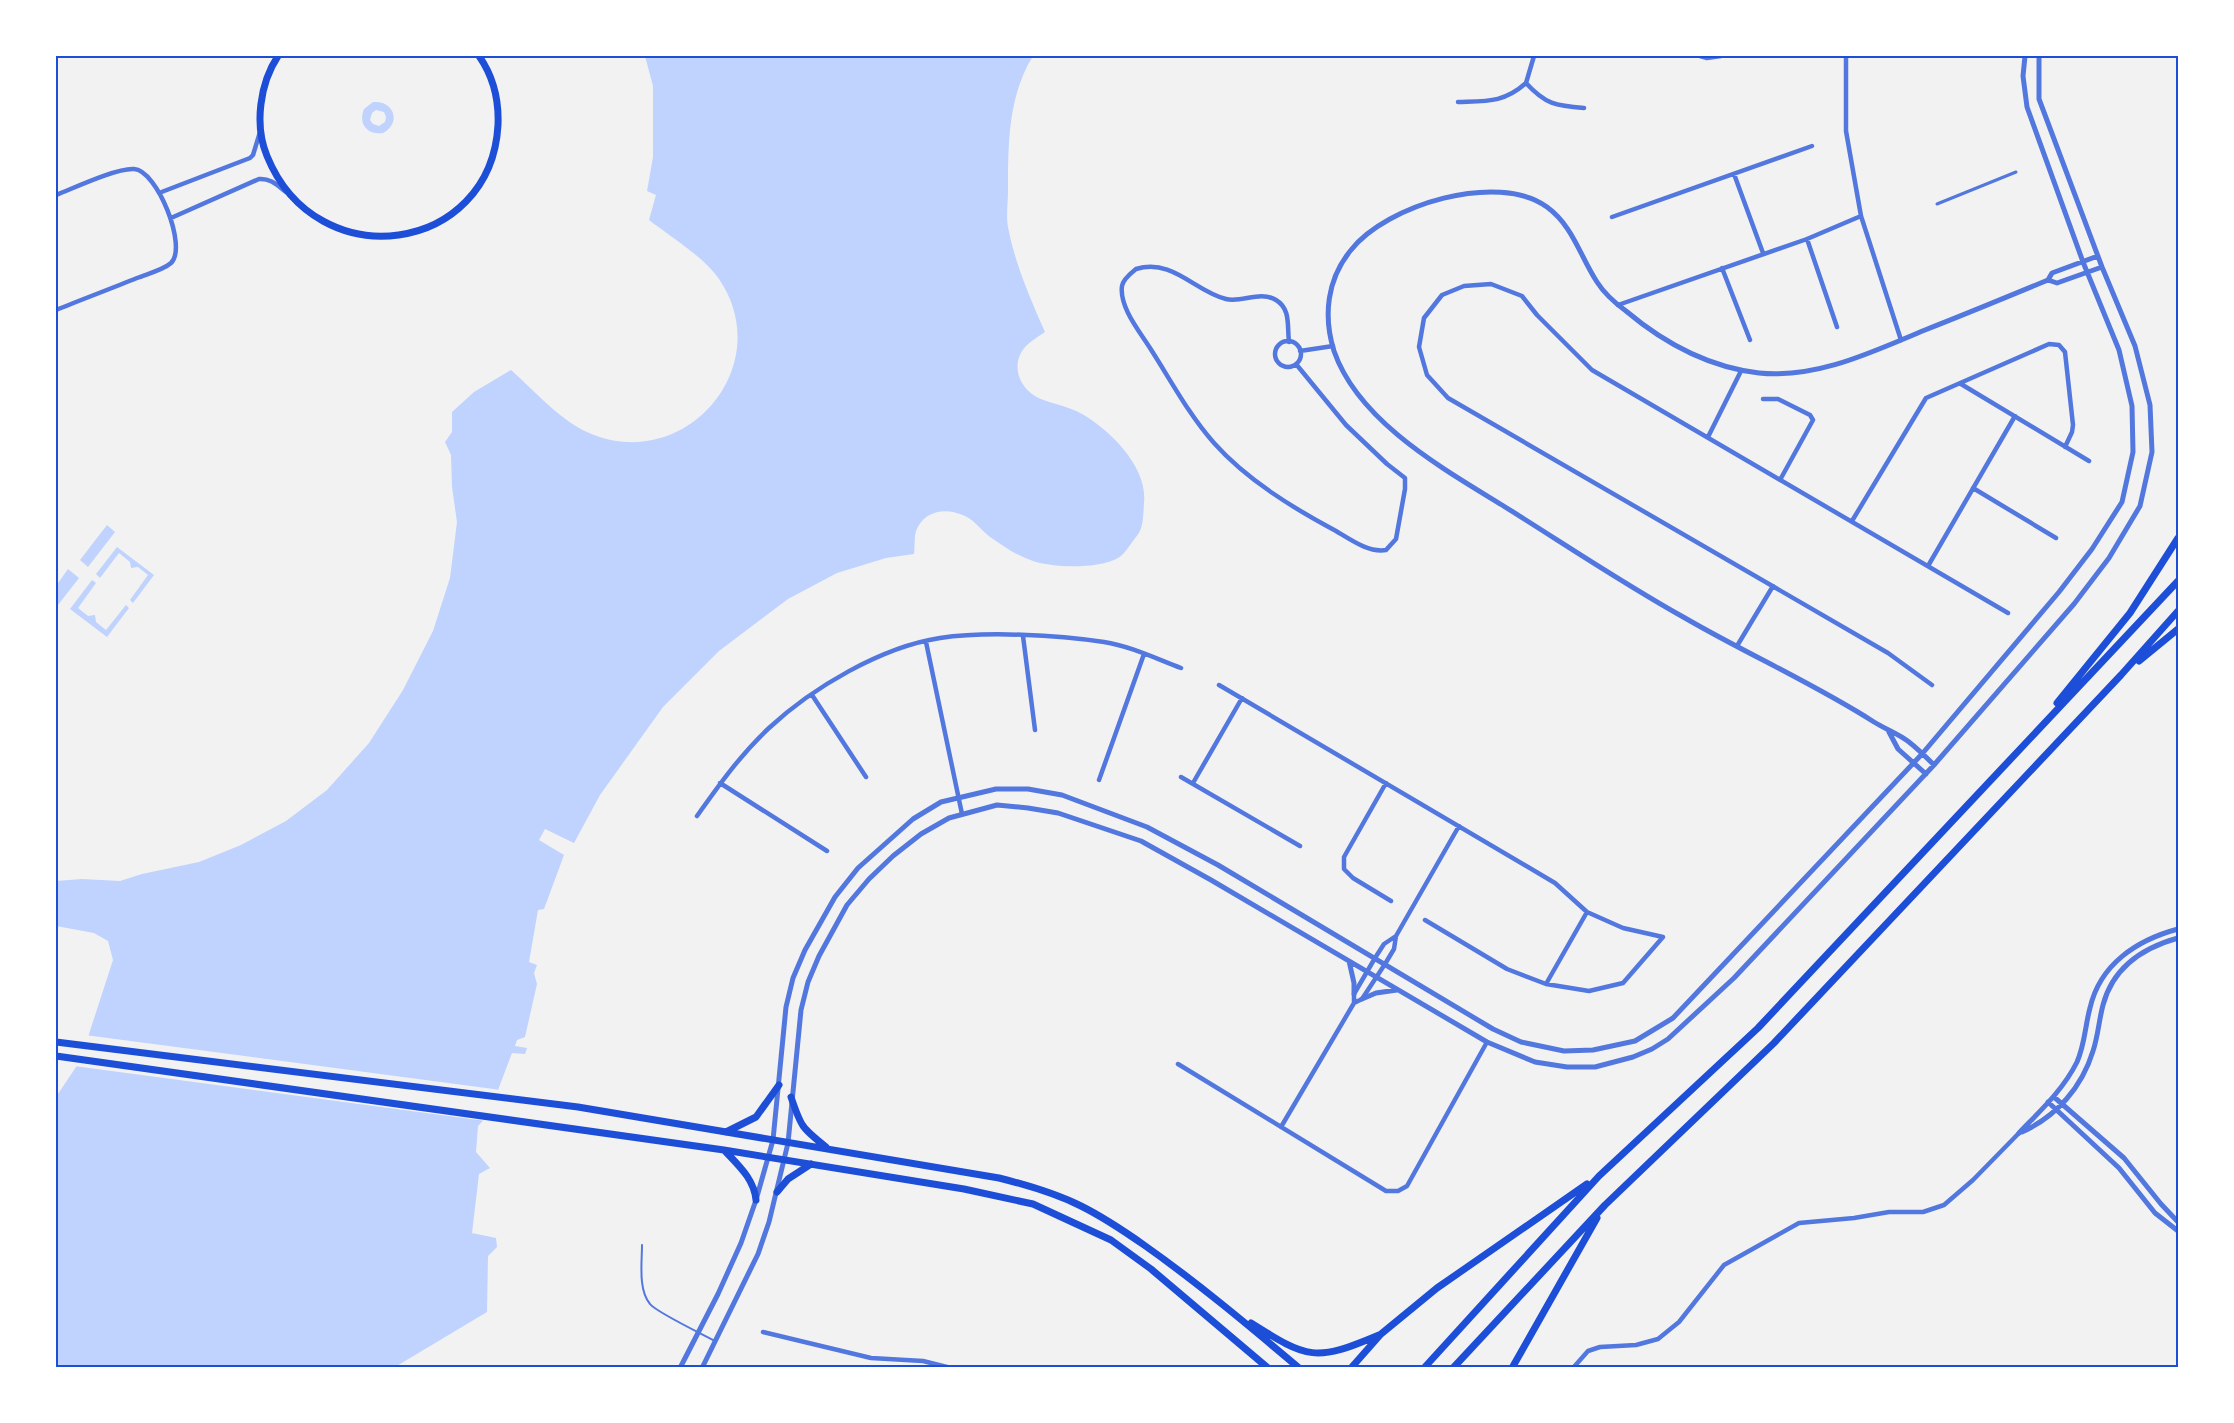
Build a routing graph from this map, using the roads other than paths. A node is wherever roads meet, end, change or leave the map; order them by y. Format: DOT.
graph roads {
  1 [pos="278,56"];
  2 [pos="479,56"];
  3 [pos="1534,56"];
  4 [pos="1700,56"];
  5 [pos="1721,56"];
  6 [pos="1846,56"];
  7 [pos="2025,56"];
  8 [pos="2039,56"];
  9 [pos="1526,83"];
  10 [pos="1458,102"];
  11 [pos="1584,108"];
  12 [pos="260,129"];
  13 [pos="1812,146"];
  14 [pos="2016,172"];
  15 [pos="1734,174"];
  16 [pos="286,192"];
  17 [pos="159,193"];
  18 [pos="56,195"];
  19 [pos="1938,204"];
  20 [pos="1862,216"];
  21 [pos="1612,217"];
  22 [pos="171,218"];
  23 [pos="1807,239"];
  24 [pos="1763,253"];
  25 [pos="2098,256"];
  26 [pos="2083,262"];
  27 [pos="2102,267"];
  28 [pos="1722,268"];
  29 [pos="2087,272"];
  30 [pos="2048,280"];
  31 [pos="1618,305"];
  32 [pos="56,310"];
  33 [pos="1837,327"];
  34 [pos="1750,340"];
  35 [pos="1901,340"];
  36 [pos="1289,342"];
  37 [pos="1333,346"];
  38 [pos="1300,351"];
  39 [pos="1296,364"];
  40 [pos="1742,370"];
  41 [pos="1961,384"];
  42 [pos="1763,399"];
  43 [pos="2015,416"];
  44 [pos="1708,437"];
  45 [pos="2065,447"];
  46 [pos="2089,461"];
  47 [pos="1780,480"];
  48 [pos="1973,488"];
  49 [pos="1852,521"];
  50 [pos="2056,538"];
  51 [pos="2178,538"];
  52 [pos="1928,566"];
  53 [pos="2178,581"];
  54 [pos="1773,586"];
  55 [pos="2178,612"];
  56 [pos="2008,613"];
  57 [pos="2178,629"];
  58 [pos="1023,636"];
  59 [pos="926,642"];
  60 [pos="1737,645"];
  61 [pos="1144,654"];
  62 [pos="1181,668"];
  63 [pos="2121,675"];
  64 [pos="1220,685"];
  65 [pos="1932,685"];
  66 [pos="812,695"];
  67 [pos="1242,698"];
  68 [pos="1035,730"];
  69 [pos="1889,732"];
  70 [pos="2027,740"];
  71 [pos="1922,754"];
  72 [pos="1914,763"];
  73 [pos="1934,765"];
  74 [pos="1926,774"];
  75 [pos="866,777"];
  76 [pos="1181,777"];
  77 [pos="1099,780"];
  78 [pos="720,783"];
  79 [pos="1193,783"];
  80 [pos="1386,783"];
  81 [pos="959,797"];
  82 [pos="962,814"];
  83 [pos="697,816"];
  84 [pos="1459,826"];
  85 [pos="1300,846"];
  86 [pos="827,851"];
  87 [pos="1392,901"];
  88 [pos="1587,912"];
  89 [pos="1425,920"];
  90 [pos="2178,929"];
  91 [pos="1396,936"];
  92 [pos="2178,938"];
  93 [pos="1376,958"];
  94 [pos="1349,961"];
  95 [pos="1385,964"];
  96 [pos="1367,972"];
  97 [pos="1376,977"];
  98 [pos="1546,984"];
  99 [pos="1397,990"];
  100 [pos="1354,994"];
  101 [pos="1362,999"];
  102 [pos="1354,1003"];
  103 [pos="56,1042"];
  104 [pos="1487,1042"];
  105 [pos="56,1056"];
  106 [pos="1178,1064"];
  107 [pos="779,1085"];
  108 [pos="791,1097"];
  109 [pos="2054,1097"];
  110 [pos="2048,1102"];
  111 [pos="2062,1106"];
  112 [pos="2057,1111"];
  113 [pos="1281,1127"];
  114 [pos="726,1132"];
  115 [pos="2019,1133"];
  116 [pos="773,1140"];
  117 [pos="788,1143"];
  118 [pos="828,1148"];
  119 [pos="724,1150"];
  120 [pos="768,1158"];
  121 [pos="785,1161"];
  122 [pos="811,1164"];
  123 [pos="1599,1176"];
  124 [pos="777,1192"];
  125 [pos="756,1200"];
  126 [pos="1605,1205"];
  127 [pos="2178,1222"];
  128 [pos="2178,1231"];
  129 [pos="642,1245"];
  130 [pos="1228,1308"];
  131 [pos="763,1332"];
  132 [pos="699,1333"];
  133 [pos="1381,1334"];
  134 [pos="715,1341"];
  135 [pos="1262,1364"];
  136 [pos="680,1368"];
  137 [pos="702,1368"];
  138 [pos="951,1368"];
  139 [pos="1268,1368"];
  140 [pos="1299,1368"];
  141 [pos="1351,1368"];
  142 [pos="1424,1368"];
  143 [pos="1453,1368"];
  144 [pos="1511,1368"];
  145 [pos="1573,1368"];
  1 -- 12 [label="main road"];
  2 -- 16 [label="main road"];
  3 -- 9 [label="street"];
  4 -- 5 [label="street"];
  6 -- 20 [label="street"];
  7 -- 26 [label="street"];
  8 -- 25 [label="street"];
  9 -- 10 [label="street"];
  9 -- 11 [label="street"];
  12 -- 16 [label="main road"];
  12 -- 17 [label="street"];
  13 -- 15 [label="street"];
  14 -- 19 [label="street"];
  15 -- 21 [label="street"];
  15 -- 24 [label="street"];
  16 -- 22 [label="street"];
  17 -- 18 [label="street"];
  17 -- 22 [label="street"];
  20 -- 23 [label="street"];
  20 -- 35 [label="street"];
  22 -- 32 [label="street"];
  23 -- 24 [label="street"];
  23 -- 33 [label="street"];
  24 -- 28 [label="street"];
  25 -- 26 [label="street"];
  25 -- 27 [label="street"];
  26 -- 29 [label="street"];
  26 -- 30 [label="street"];
  27 -- 29 [label="street"];
  27 -- 73 [label="street"];
  28 -- 31 [label="street"];
  28 -- 34 [label="street"];
  29 -- 30 [label="street"];
  29 -- 71 [label="street"];
  30 -- 35 [label="street"];
  31 -- 37 [label="street"];
  31 -- 40 [label="street"];
  35 -- 40 [label="street"];
  36 -- 38 [label="street"];
  36 -- 39 [label="street"];
  36 -- 39 [label="street"];
  37 -- 38 [label="street"];
  37 -- 60 [label="street"];
  38 -- 39 [label="street"];
  40 -- 44 [label="street"];
  41 -- 43 [label="street"];
  41 -- 45 [label="street"];
  41 -- 49 [label="street"];
  42 -- 47 [label="street"];
  43 -- 45 [label="street"];
  43 -- 48 [label="street"];
  44 -- 47 [label="street"];
  44 -- 54 [label="street"];
  45 -- 46 [label="street"];
  47 -- 49 [label="street"];
  48 -- 50 [label="street"];
  48 -- 52 [label="street"];
  49 -- 52 [label="street"];
  51 -- 70 [label="main road"];
  52 -- 56 [label="street"];
  53 -- 70 [label="main road"];
  54 -- 60 [label="street"];
  54 -- 65 [label="street"];
  55 -- 63 [label="main road"];
  57 -- 63 [label="main road"];
  58 -- 59 [label="street"];
  58 -- 61 [label="street"];
  58 -- 68 [label="street"];
  59 -- 66 [label="street"];
  59 -- 81 [label="street"];
  60 -- 69 [label="street"];
  61 -- 62 [label="street"];
  61 -- 77 [label="street"];
  63 -- 126 [label="main road"];
  64 -- 67 [label="street"];
  66 -- 75 [label="street"];
  66 -- 78 [label="street"];
  67 -- 79 [label="street"];
  67 -- 80 [label="street"];
  69 -- 71 [label="street"];
  69 -- 72 [label="street"];
  70 -- 123 [label="main road"];
  71 -- 72 [label="street"];
  71 -- 73 [label="street"];
  72 -- 74 [label="street"];
  72 -- 95 [label="street"];
  73 -- 74 [label="street"];
  74 -- 104 [label="street"];
  76 -- 79 [label="street"];
  78 -- 83 [label="street"];
  78 -- 86 [label="street"];
  79 -- 85 [label="street"];
  80 -- 84 [label="street"];
  80 -- 87 [label="street"];
  81 -- 82 [label="street"];
  81 -- 93 [label="street"];
  81 -- 107 [label="street"];
  82 -- 94 [label="street"];
  82 -- 108 [label="street"];
  84 -- 88 [label="street"];
  84 -- 91 [label="street"];
  88 -- 98 [label="street"];
  88 -- 98 [label="street"];
  89 -- 98 [label="street"];
  90 -- 109 [label="street"];
  91 -- 93 [label="street"];
  91 -- 95 [label="street"];
  92 -- 111 [label="street"];
  93 -- 95 [label="street"];
  93 -- 96 [label="street"];
  94 -- 96 [label="street"];
  94 -- 100 [label="street"];
  95 -- 97 [label="street"];
  96 -- 97 [label="street"];
  96 -- 100 [label="street"];
  97 -- 99 [label="street"];
  97 -- 101 [label="street"];
  99 -- 101 [label="street"];
  99 -- 104 [label="street"];
  100 -- 102 [label="street"];
  101 -- 102 [label="street"];
  102 -- 113 [label="street"];
  103 -- 114 [label="main road"];
  104 -- 113 [label="street"];
  105 -- 119 [label="main road"];
  106 -- 113 [label="street"];
  107 -- 114 [label="main road"];
  107 -- 116 [label="street"];
  108 -- 117 [label="street"];
  108 -- 118 [label="main road"];
  109 -- 110 [label="street"];
  109 -- 111 [label="street"];
  110 -- 112 [label="street"];
  110 -- 115 [label="street"];
  111 -- 112 [label="street"];
  111 -- 127 [label="street"];
  112 -- 115 [label="street"];
  112 -- 128 [label="street"];
  114 -- 116 [label="main road"];
  115 -- 145 [label="street"];
  116 -- 117 [label="main road"];
  116 -- 120 [label="street"];
  117 -- 118 [label="main road"];
  117 -- 121 [label="street"];
  118 -- 130 [label="main road"];
  119 -- 120 [label="main road"];
  119 -- 125 [label="main road"];
  120 -- 121 [label="main road"];
  120 -- 125 [label="street"];
  121 -- 122 [label="main road"];
  121 -- 124 [label="street"];
  122 -- 124 [label="main road"];
  122 -- 135 [label="main road"];
  123 -- 133 [label="main road"];
  123 -- 142 [label="main road"];
  124 -- 134 [label="street"];
  125 -- 132 [label="street"];
  126 -- 143 [label="main road"];
  126 -- 144 [label="main road"];
  129 -- 132 [label="lane"];
  130 -- 133 [label="main road"];
  130 -- 140 [label="main road"];
  131 -- 138 [label="street"];
  132 -- 134 [label="lane"];
  132 -- 136 [label="street"];
  133 -- 141 [label="main road"];
  134 -- 137 [label="street"];
  135 -- 139 [label="main road"];
}
